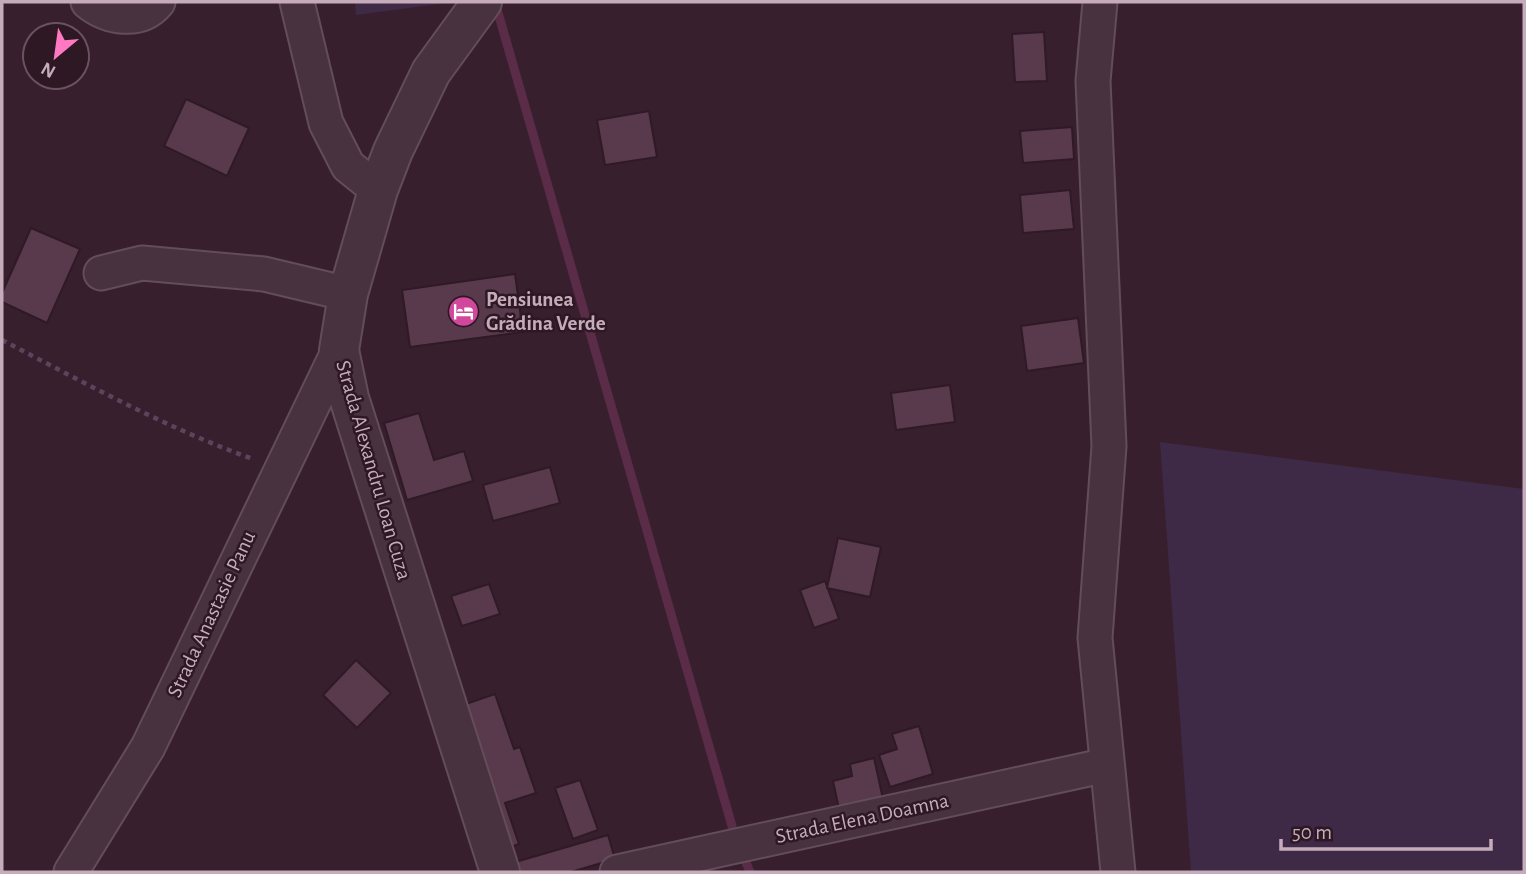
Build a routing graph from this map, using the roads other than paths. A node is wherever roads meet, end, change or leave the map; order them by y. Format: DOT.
graph roads {
  1 [pos="88,2"];
  2 [pos="158,2"];
  3 [pos="297,2"];
  4 [pos="482,2"];
  5 [pos="1100,2"];
  6 [pos="378,190"];
  7 [pos="101,273"];
  8 [pos="348,294"];
  9 [pos="339,350"];
  10 [pos="1107,765"];
  11 [pos="71,872"];
  12 [pos="500,872"];
  13 [pos="617,872"];
  14 [pos="1118,872"];
  1 -- 2 [label="street"];
  3 -- 6 [label="street"];
  4 -- 6 [label="street, Strada Alexandru Loan Cuza"];
  5 -- 10 [label="street"];
  6 -- 8 [label="street, Strada Alexandru Loan Cuza"];
  7 -- 8 [label="street"];
  8 -- 9 [label="street, Strada Alexandru Loan Cuza"];
  9 -- 11 [label="street, Strada Anastasie Panu"];
  9 -- 12 [label="street, Strada Alexandru Loan Cuza"];
  10 -- 13 [label="street, Strada Elena Doamna"];
  10 -- 14 [label="street"];
}
